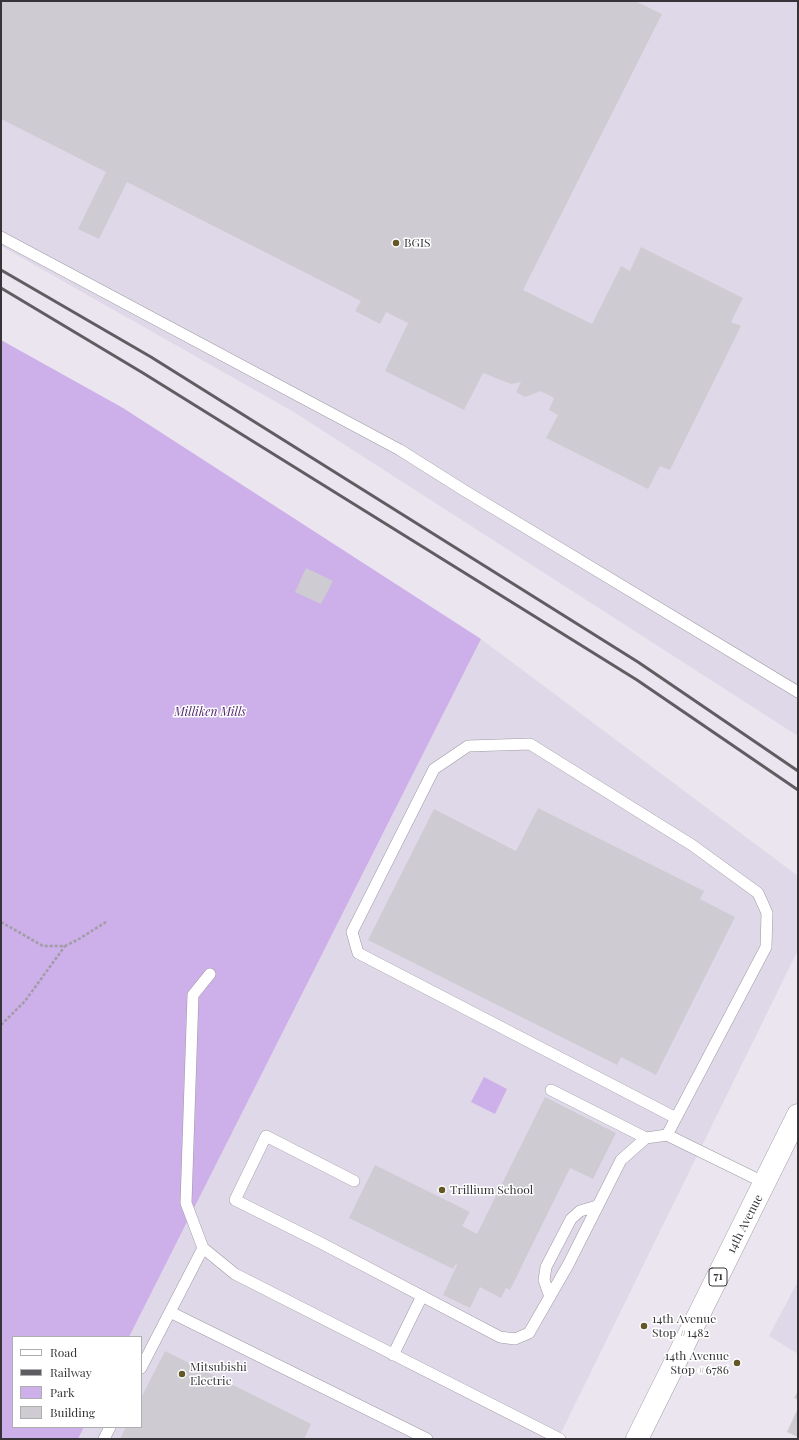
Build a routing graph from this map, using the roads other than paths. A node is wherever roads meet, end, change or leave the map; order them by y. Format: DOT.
graph roads {
  1 [pos="1,237"];
  2 [pos="798,692"];
  3 [pos="210,974"];
  4 [pos="551,1090"];
  5 [pos="798,1115"];
  6 [pos="676,1118"];
  7 [pos="667,1135"];
  8 [pos="646,1138"];
  9 [pos="354,1180"];
  10 [pos="765,1183"];
  11 [pos="597,1206"];
  12 [pos="203,1248"];
  13 [pos="422,1296"];
  14 [pos="550,1297"];
  15 [pos="170,1312"];
  16 [pos="393,1355"];
  17 [pos="142,1366"];
  18 [pos="110,1428"];
  19 [pos="104,1439"];
  20 [pos="427,1439"];
  21 [pos="560,1439"];
  22 [pos="637,1439"];
  1 -- 2 [label="lane"];
  3 -- 12 [label="lane"];
  4 -- 8 [label="lane"];
  5 -- 10 [label="main road, 14th Avenue / 71"];
  6 -- 6 [label="lane"];
  6 -- 7 [label="lane"];
  7 -- 8 [label="lane"];
  7 -- 10 [label="lane"];
  8 -- 11 [label="lane"];
  9 -- 13 [label="lane"];
  10 -- 22 [label="main road, 14th Avenue / 71"];
  11 -- 14 [label="lane"];
  11 -- 14 [label="lane"];
  12 -- 15 [label="lane"];
  12 -- 16 [label="lane"];
  13 -- 14 [label="lane"];
  13 -- 16 [label="lane"];
  15 -- 17 [label="lane"];
  15 -- 20 [label="lane"];
  16 -- 21 [label="lane"];
  18 -- 19 [label="lane"];
}
